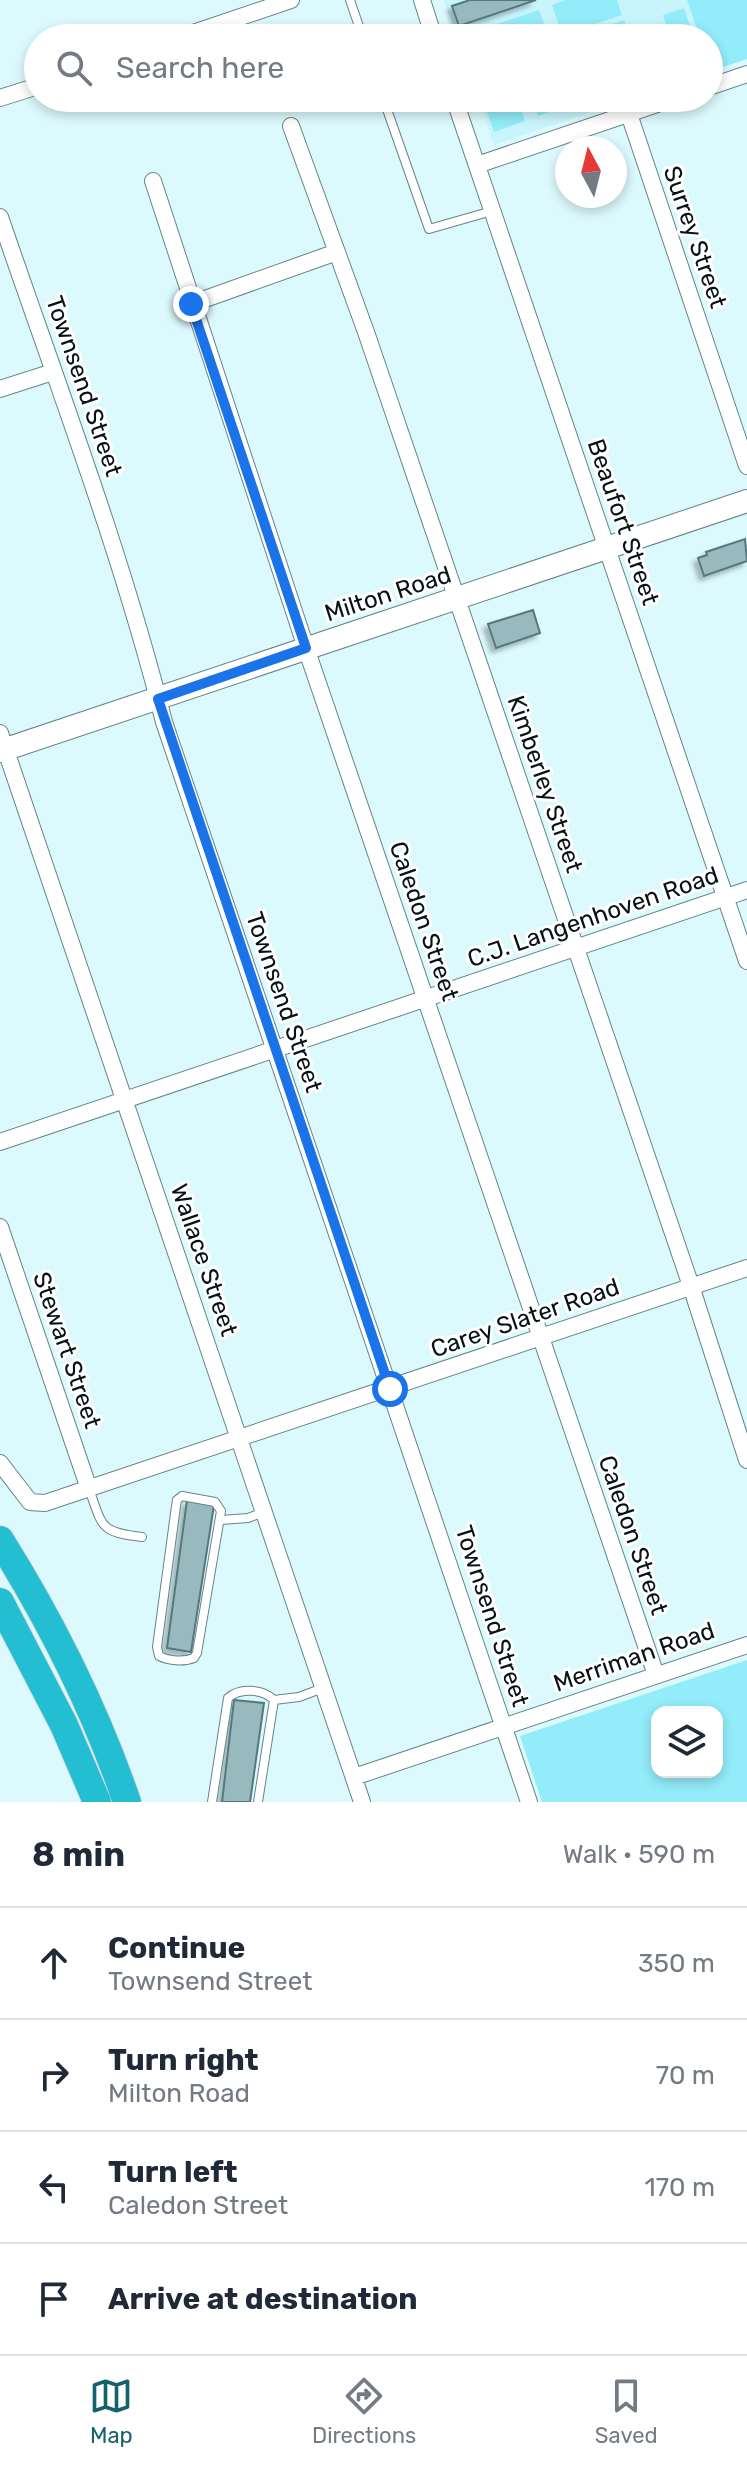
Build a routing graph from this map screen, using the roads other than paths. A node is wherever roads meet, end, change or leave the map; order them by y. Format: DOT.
graph roads {
  1 [pos="291,0"];
  2 [pos="350,0"];
  3 [pos="422,0"];
  4 [pos="220,24"];
  5 [pos="358,24"];
  6 [pos="430,24"];
  7 [pos="747,74"];
  8 [pos="723,82"];
  9 [pos="24,90"];
  10 [pos="0,98"];
  11 [pos="388,112"];
  12 [pos="459,112"];
  13 [pos="635,112"];
  14 [pos="629,114"];
  15 [pos="291,126"];
  16 [pos="477,165"];
  17 [pos="153,181"];
  18 [pos="492,211"];
  19 [pos="0,217"];
  20 [pos="337,252"];
  21 [pos="191,304"];
  22 [pos="53,372"];
  23 [pos="0,389"];
  24 [pos="747,466"];
  25 [pos="747,501"];
  26 [pos="606,548"];
  27 [pos="456,599"];
  28 [pos="306,648"];
  29 [pos="158,699"];
  30 [pos="2,744"];
  31 [pos="747,890"];
  32 [pos="726,897"];
  33 [pos="576,948"];
  34 [pos="747,961"];
  35 [pos="425,1000"];
  36 [pos="275,1050"];
  37 [pos="125,1100"];
  38 [pos="0,1142"];
  39 [pos="0,1227"];
  40 [pos="747,1268"];
  41 [pos="691,1286"];
  42 [pos="541,1338"];
  43 [pos="390,1389"];
  44 [pos="239,1439"];
  45 [pos="747,1460"];
  46 [pos="0,1463"];
  47 [pos="89,1489"];
  48 [pos="264,1512"];
  49 [pos="221,1520"];
  50 [pos="142,1537"];
  51 [pos="0,1540"];
  52 [pos="0,1572"];
  53 [pos="4,1616"];
  54 [pos="747,1645"];
  55 [pos="62,1646"];
  56 [pos="656,1675"];
  57 [pos="324,1688"];
  58 [pos="274,1700"];
  59 [pos="504,1727"];
  60 [pos="354,1777"];
  61 [pos="97,1802"];
  62 [pos="127,1802"];
  63 [pos="212,1802"];
  64 [pos="258,1802"];
  65 [pos="362,1802"];
  66 [pos="529,1802"];
  1 -- 4 [label="street"];
  2 -- 5 [label="lane"];
  3 -- 6 [label="street"];
  7 -- 8 [label="street"];
  9 -- 10 [label="street"];
  11 -- 18 [label="lane"];
  12 -- 16 [label="street, Beaufort Street"];
  13 -- 14 [label="street"];
  14 -- 16 [label="street"];
  14 -- 24 [label="street, Surrey Street"];
  15 -- 20 [label="street, Kimberley Street"];
  16 -- 18 [label="street, Beaufort Street"];
  17 -- 21 [label="street, Caledon Street"];
  18 -- 26 [label="street, Beaufort Street"];
  19 -- 22 [label="street, Townsend Street"];
  20 -- 21 [label="street"];
  20 -- 27 [label="street, Kimberley Street"];
  21 -- 28 [label="street, Caledon Street"];
  22 -- 23 [label="street"];
  22 -- 29 [label="street, Townsend Street"];
  25 -- 26 [label="street, Milton Road"];
  26 -- 27 [label="street, Milton Road"];
  26 -- 32 [label="street, Beaufort Street"];
  27 -- 28 [label="street, Milton Road"];
  27 -- 33 [label="street, Kimberley Street"];
  28 -- 29 [label="street, Milton Road"];
  28 -- 35 [label="street, Caledon Street"];
  29 -- 30 [label="street, Milton Road"];
  29 -- 36 [label="street, Townsend Street"];
  30 -- 37 [label="street, Wallace Street"];
  31 -- 32 [label="street, C.J. Langenhoven Road"];
  32 -- 33 [label="street, C.J. Langenhoven Road"];
  32 -- 34 [label="street, Beaufort Street"];
  33 -- 35 [label="street, C.J. Langenhoven Road"];
  33 -- 41 [label="street, Kimberley Street"];
  35 -- 36 [label="street, C.J. Langenhoven Road"];
  35 -- 42 [label="street, Caledon Street"];
  36 -- 37 [label="street, C.J. Langenhoven Road"];
  36 -- 43 [label="street, Townsend Street"];
  37 -- 38 [label="street, C.J. Langenhoven Road"];
  37 -- 44 [label="street, Wallace Street"];
  39 -- 47 [label="street, Stewart Street"];
  40 -- 41 [label="street, Carey Slater Road"];
  41 -- 42 [label="street, Carey Slater Road"];
  41 -- 45 [label="street, Kimberley Street"];
  42 -- 43 [label="street, Carey Slater Road"];
  42 -- 56 [label="street, Caledon Street"];
  43 -- 44 [label="street, Carey Slater Road"];
  43 -- 59 [label="street, Townsend Street"];
  44 -- 47 [label="street, Carey Slater Road"];
  44 -- 48 [label="street, Wallace Street"];
  46 -- 47 [label="street, Carey Slater Road"];
  47 -- 50 [label="lane"];
  48 -- 49 [label="lane"];
  48 -- 57 [label="street, Wallace Street"];
  49 -- 49 [label="lane"];
  51 -- 55 [label="highway"];
  52 -- 53 [label="highway"];
  53 -- 55 [label="highway"];
  53 -- 61 [label="highway"];
  54 -- 56 [label="street, Merriman Road"];
  55 -- 62 [label="highway"];
  56 -- 59 [label="street, Merriman Road"];
  57 -- 58 [label="lane"];
  57 -- 60 [label="street, Wallace Street"];
  58 -- 63 [label="lane"];
  58 -- 64 [label="lane"];
  59 -- 60 [label="street, Merriman Road"];
  59 -- 66 [label="street, Townsend Street"];
  60 -- 65 [label="street, Wallace Street"];
}
